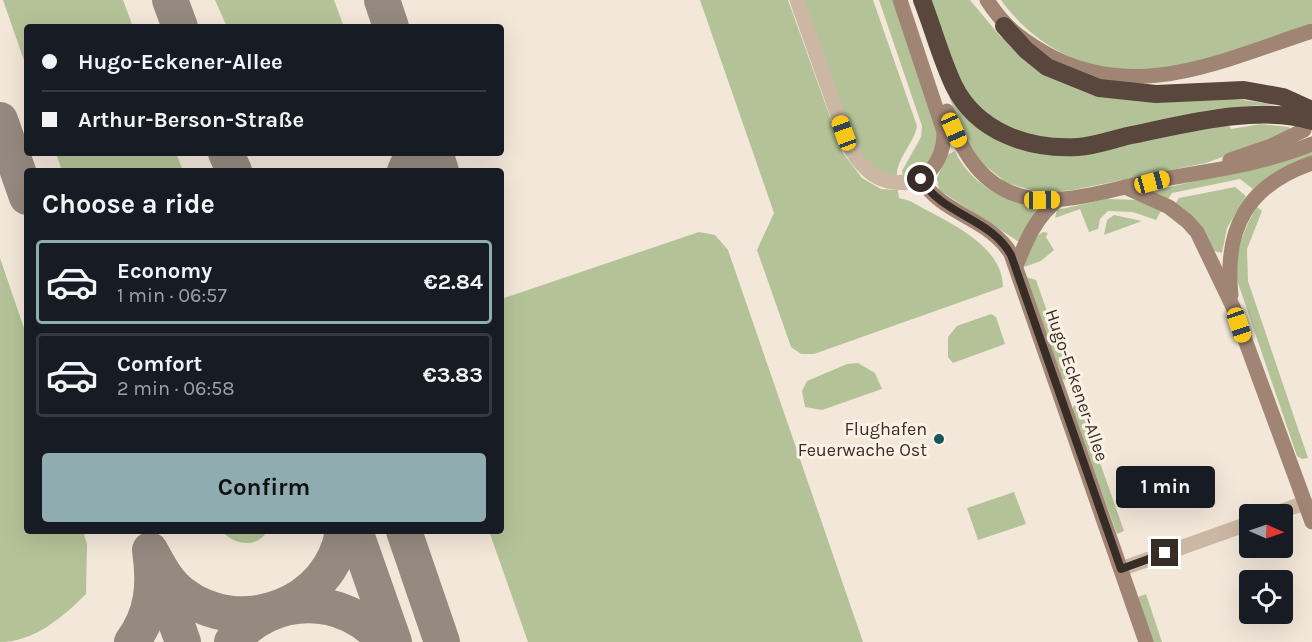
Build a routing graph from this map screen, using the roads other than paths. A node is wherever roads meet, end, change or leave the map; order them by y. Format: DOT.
graph roads {
  1 [pos="797,0"];
  2 [pos="900,0"];
  3 [pos="911,0"];
  4 [pos="922,0"];
  5 [pos="987,0"];
  6 [pos="1004,26"];
  7 [pos="1312,31"];
  8 [pos="1312,110"];
  9 [pos="1308,125"];
  10 [pos="1312,144"];
  11 [pos="1312,163"];
  12 [pos="921,179"];
  13 [pos="1152,182"];
  14 [pos="1125,187"];
  15 [pos="1059,199"];
  16 [pos="1016,266"];
  17 [pos="1233,307"];
  18 [pos="1305,503"];
  19 [pos="1293,507"];
  20 [pos="1312,522"];
  21 [pos="1239,527"];
  22 [pos="1121,569"];
  23 [pos="1146,642"];
  1 -- 12 [label="street"];
  2 -- 12 [label="street"];
  3 -- 15 [label="street"];
  4 -- 9 [label="highway"];
  5 -- 6 [label="street"];
  6 -- 7 [label="street"];
  6 -- 8 [label="highway"];
  9 -- 13 [label="street"];
  10 -- 13 [label="street"];
  11 -- 17 [label="street"];
  12 -- 16 [label="street, Hugo-Eckener-Allee"];
  13 -- 14 [label="street"];
  14 -- 15 [label="street"];
  14 -- 17 [label="street"];
  15 -- 16 [label="street"];
  16 -- 22 [label="street, Hugo-Eckener-Allee"];
  17 -- 18 [label="street"];
  18 -- 19 [label="street"];
  18 -- 20 [label="street"];
  21 -- 22 [label="street"];
  22 -- 23 [label="street, Hugo-Eckener-Allee"];
}
